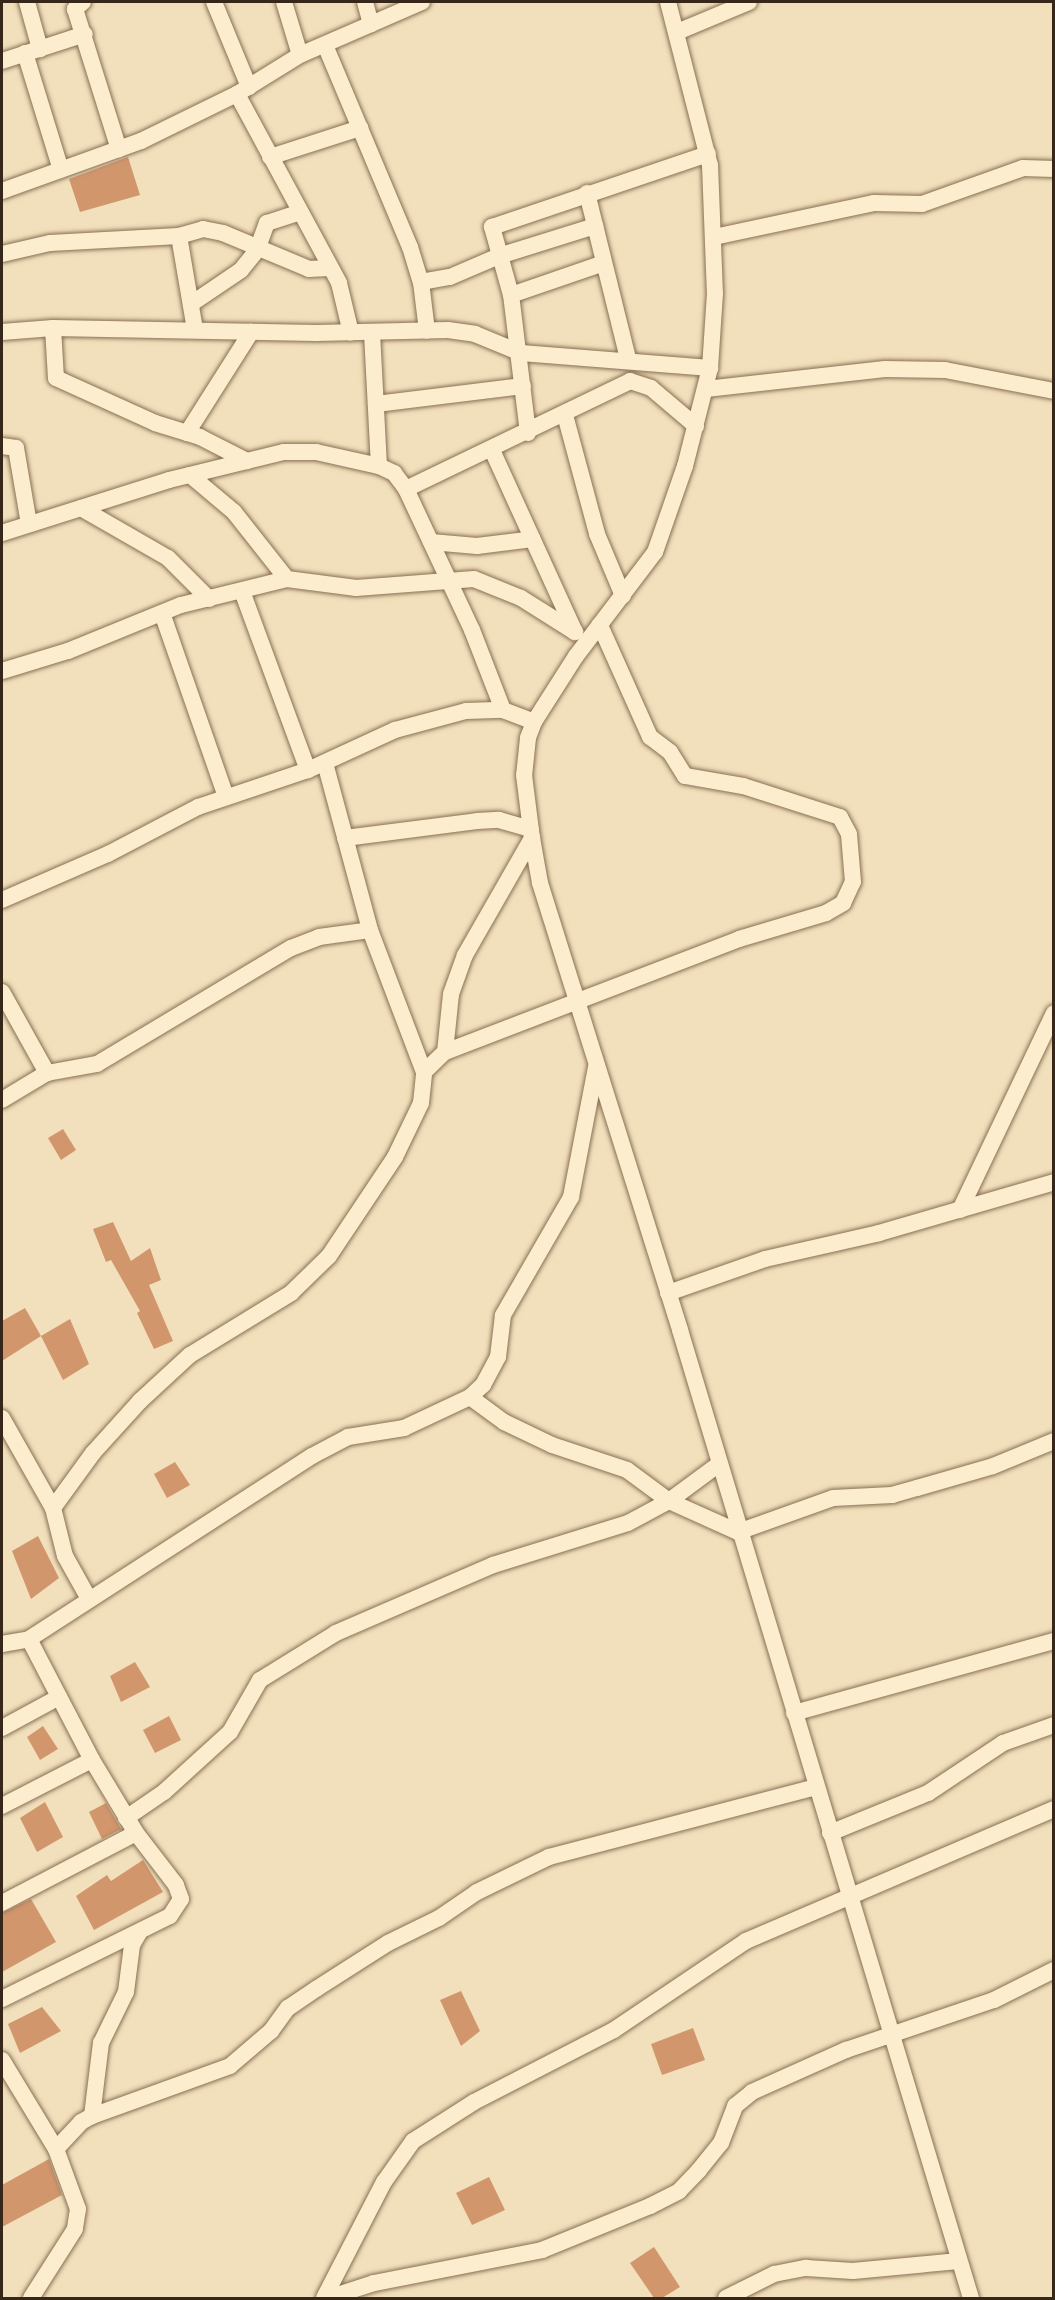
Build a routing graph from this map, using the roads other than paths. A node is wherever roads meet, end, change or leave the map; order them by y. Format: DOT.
graph roads {
  1 [pos="27,2"];
  2 [pos="83,2"];
  3 [pos="214,2"];
  4 [pos="284,2"];
  5 [pos="365,2"];
  6 [pos="422,2"];
  7 [pos="668,2"];
  8 [pos="749,2"];
  9 [pos="730,6"];
  10 [pos="371,24"];
  11 [pos="677,32"];
  12 [pos="85,34"];
  13 [pos="325,45"];
  14 [pos="33,51"];
  15 [pos="300,55"];
  16 [pos="2,61"];
  17 [pos="243,90"];
  18 [pos="360,128"];
  19 [pos="119,149"];
  20 [pos="708,154"];
  21 [pos="270,157"];
  22 [pos="1053,169"];
  23 [pos="61,170"];
  24 [pos="2,191"];
  25 [pos="587,194"];
  26 [pos="300,212"];
  27 [pos="595,226"];
  28 [pos="179,236"];
  29 [pos="714,237"];
  30 [pos="257,250"];
  31 [pos="2,254"];
  32 [pos="499,256"];
  33 [pos="604,263"];
  34 [pos="329,268"];
  35 [pos="421,282"];
  36 [pos="511,295"];
  37 [pos="191,304"];
  38 [pos="53,328"];
  39 [pos="195,330"];
  40 [pos="428,331"];
  41 [pos="2,332"];
  42 [pos="251,332"];
  43 [pos="351,333"];
  44 [pos="372,333"];
  45 [pos="521,353"];
  46 [pos="628,359"];
  47 [pos="710,368"];
  48 [pos="524,386"];
  49 [pos="706,388"];
  50 [pos="1053,391"];
  51 [pos="376,404"];
  52 [pos="565,415"];
  53 [pos="696,426"];
  54 [pos="187,433"];
  55 [pos="528,433"];
  56 [pos="2,446"];
  57 [pos="492,450"];
  58 [pos="247,461"];
  59 [pos="379,466"];
  60 [pos="190,475"];
  61 [pos="406,489"];
  62 [pos="81,508"];
  63 [pos="29,524"];
  64 [pos="2,533"];
  65 [pos="532,539"];
  66 [pos="431,542"];
  67 [pos="448,578"];
  68 [pos="287,579"];
  69 [pos="242,591"];
  70 [pos="622,596"];
  71 [pos="209,599"];
  72 [pos="162,613"];
  73 [pos="600,625"];
  74 [pos="578,640"];
  75 [pos="2,671"];
  76 [pos="503,710"];
  77 [pos="534,722"];
  78 [pos="325,762"];
  79 [pos="308,770"];
  80 [pos="226,797"];
  81 [pos="532,833"];
  82 [pos="345,838"];
  83 [pos="2,900"];
  84 [pos="370,930"];
  85 [pos="2,992"];
  86 [pos="575,1000"];
  87 [pos="1053,1012"];
  88 [pos="445,1052"];
  89 [pos="597,1066"];
  90 [pos="424,1072"];
  91 [pos="48,1074"];
  92 [pos="2,1100"];
  93 [pos="1053,1182"];
  94 [pos="960,1210"];
  95 [pos="668,1293"];
  96 [pos="470,1397"];
  97 [pos="2,1418"];
  98 [pos="1053,1441"];
  99 [pos="718,1464"];
  100 [pos="669,1501"];
  101 [pos="53,1508"];
  102 [pos="738,1532"];
  103 [pos="89,1599"];
  104 [pos="28,1639"];
  105 [pos="1053,1641"];
  106 [pos="2,1644"];
  107 [pos="59,1697"];
  108 [pos="794,1713"];
  109 [pos="1053,1725"];
  110 [pos="2,1728"];
  111 [pos="92,1760"];
  112 [pos="816,1787"];
  113 [pos="2,1806"];
  114 [pos="1053,1809"];
  115 [pos="126,1818"];
  116 [pos="136,1833"];
  117 [pos="830,1833"];
  118 [pos="849,1896"];
  119 [pos="2,1903"];
  120 [pos="139,1933"];
  121 [pos="1053,1970"];
  122 [pos="2,1999"];
  123 [pos="893,2035"];
  124 [pos="2,2060"];
  125 [pos="92,2116"];
  126 [pos="56,2149"];
  127 [pos="959,2261"];
  128 [pos="32,2298"];
  129 [pos="326,2298"];
  130 [pos="726,2298"];
  131 [pos="971,2298"];
  1 -- 14 [label="street"];
  2 -- 12 [label="street"];
  3 -- 17 [label="street"];
  4 -- 15 [label="street"];
  5 -- 10 [label="street"];
  6 -- 10 [label="street"];
  7 -- 11 [label="street"];
  8 -- 9 [label="street"];
  9 -- 11 [label="street"];
  10 -- 13 [label="street"];
  11 -- 20 [label="street"];
  12 -- 14 [label="street"];
  12 -- 19 [label="street"];
  13 -- 15 [label="street"];
  13 -- 18 [label="street"];
  14 -- 16 [label="street"];
  14 -- 23 [label="street"];
  15 -- 17 [label="street"];
  17 -- 19 [label="street"];
  17 -- 21 [label="street"];
  18 -- 21 [label="street"];
  18 -- 35 [label="street"];
  19 -- 23 [label="street"];
  20 -- 25 [label="street"];
  20 -- 29 [label="street"];
  21 -- 26 [label="street"];
  22 -- 29 [label="street"];
  23 -- 24 [label="street"];
  25 -- 27 [label="street"];
  25 -- 32 [label="street"];
  26 -- 30 [label="street"];
  26 -- 34 [label="street"];
  27 -- 32 [label="street"];
  27 -- 33 [label="street"];
  28 -- 30 [label="street"];
  28 -- 31 [label="street"];
  28 -- 37 [label="street"];
  29 -- 47 [label="street"];
  30 -- 34 [label="street"];
  30 -- 37 [label="street"];
  32 -- 35 [label="street"];
  32 -- 36 [label="street"];
  33 -- 36 [label="street"];
  33 -- 46 [label="street"];
  34 -- 43 [label="street"];
  35 -- 40 [label="street"];
  36 -- 45 [label="street"];
  37 -- 39 [label="street"];
  38 -- 39 [label="street"];
  38 -- 41 [label="street"];
  38 -- 54 [label="street"];
  39 -- 42 [label="street"];
  40 -- 44 [label="street"];
  40 -- 45 [label="street"];
  42 -- 43 [label="street"];
  42 -- 54 [label="street"];
  43 -- 44 [label="street"];
  44 -- 51 [label="street"];
  45 -- 46 [label="street"];
  45 -- 48 [label="street"];
  46 -- 47 [label="street"];
  47 -- 49 [label="street"];
  48 -- 51 [label="street"];
  48 -- 55 [label="street"];
  49 -- 50 [label="street"];
  49 -- 53 [label="street"];
  51 -- 59 [label="street"];
  52 -- 53 [label="street"];
  52 -- 55 [label="street"];
  52 -- 70 [label="street"];
  53 -- 70 [label="street"];
  54 -- 58 [label="street"];
  55 -- 57 [label="street"];
  56 -- 63 [label="street"];
  57 -- 61 [label="street"];
  57 -- 65 [label="street"];
  58 -- 59 [label="street"];
  58 -- 60 [label="street"];
  59 -- 61 [label="street"];
  60 -- 62 [label="street"];
  60 -- 68 [label="street"];
  61 -- 66 [label="street"];
  62 -- 63 [label="street"];
  62 -- 71 [label="street"];
  63 -- 64 [label="street"];
  65 -- 66 [label="street"];
  65 -- 74 [label="street"];
  66 -- 67 [label="street"];
  67 -- 68 [label="street"];
  67 -- 74 [label="street"];
  67 -- 76 [label="street"];
  68 -- 69 [label="street"];
  69 -- 71 [label="street"];
  69 -- 79 [label="street"];
  70 -- 73 [label="street"];
  71 -- 72 [label="street"];
  72 -- 75 [label="street"];
  72 -- 80 [label="street"];
  73 -- 74 [label="street"];
  73 -- 86 [label="street"];
  74 -- 77 [label="street"];
  76 -- 77 [label="street"];
  76 -- 78 [label="street"];
  77 -- 81 [label="street"];
  78 -- 79 [label="street"];
  78 -- 82 [label="street"];
  79 -- 80 [label="street"];
  80 -- 83 [label="street"];
  81 -- 82 [label="street"];
  81 -- 86 [label="street"];
  81 -- 88 [label="street"];
  82 -- 84 [label="street"];
  84 -- 90 [label="street"];
  84 -- 91 [label="street"];
  85 -- 91 [label="street"];
  86 -- 88 [label="street"];
  86 -- 89 [label="street"];
  87 -- 94 [label="street"];
  88 -- 90 [label="street"];
  89 -- 95 [label="street"];
  89 -- 96 [label="street"];
  90 -- 101 [label="street"];
  91 -- 92 [label="street"];
  93 -- 94 [label="street"];
  94 -- 95 [label="street"];
  95 -- 99 [label="street"];
  96 -- 100 [label="street"];
  96 -- 103 [label="street"];
  97 -- 101 [label="street"];
  98 -- 102 [label="street"];
  99 -- 100 [label="street"];
  99 -- 102 [label="street"];
  100 -- 102 [label="street"];
  100 -- 115 [label="street"];
  101 -- 103 [label="street"];
  102 -- 108 [label="street"];
  103 -- 104 [label="street"];
  104 -- 106 [label="street"];
  104 -- 107 [label="street"];
  105 -- 108 [label="street"];
  107 -- 110 [label="street"];
  107 -- 111 [label="street"];
  108 -- 112 [label="street"];
  109 -- 117 [label="street"];
  111 -- 113 [label="street"];
  111 -- 115 [label="street"];
  112 -- 117 [label="street"];
  112 -- 125 [label="street"];
  114 -- 118 [label="street"];
  115 -- 116 [label="street"];
  116 -- 119 [label="street"];
  116 -- 120 [label="street"];
  117 -- 118 [label="street"];
  118 -- 123 [label="street"];
  118 -- 129 [label="street"];
  120 -- 122 [label="street"];
  120 -- 125 [label="street"];
  121 -- 123 [label="street"];
  123 -- 127 [label="street"];
  123 -- 129 [label="street"];
  124 -- 126 [label="street"];
  125 -- 126 [label="street"];
  126 -- 128 [label="street"];
  127 -- 130 [label="street"];
  127 -- 131 [label="street"];
}
